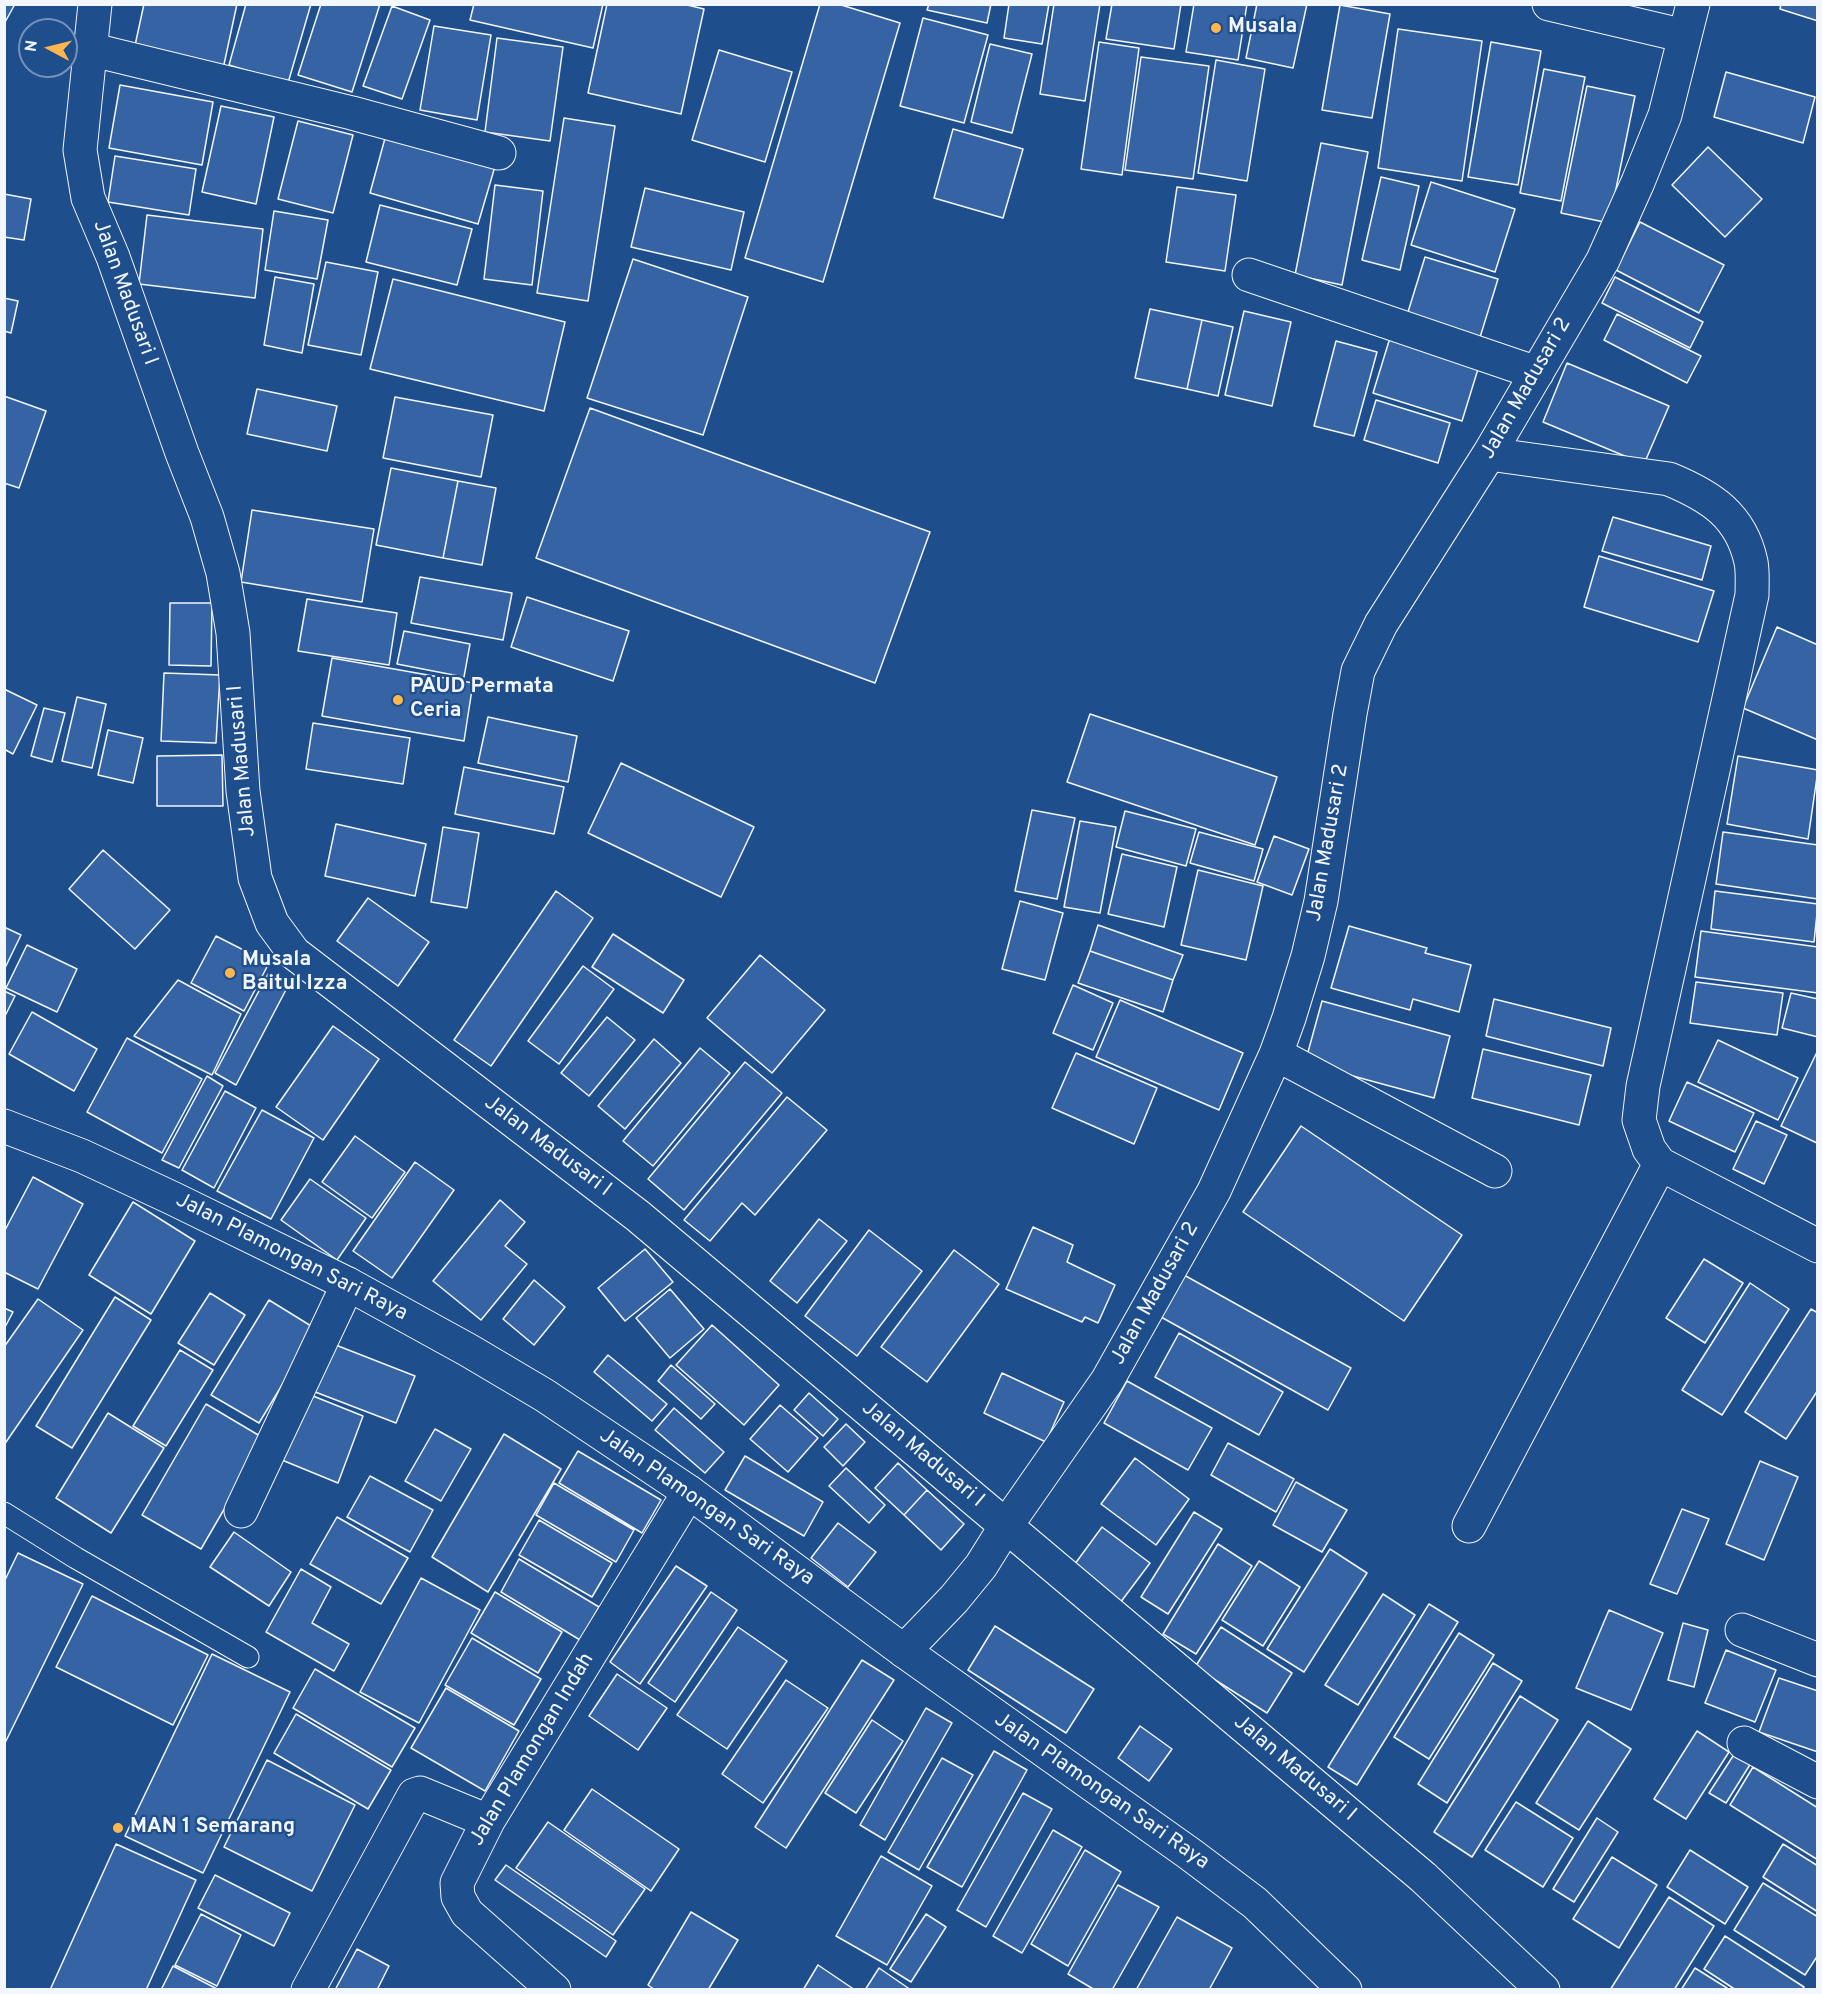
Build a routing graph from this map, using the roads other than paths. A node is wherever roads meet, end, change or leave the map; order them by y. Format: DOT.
graph roads {
  1 [pos="95,4"];
  2 [pos="1549,4"];
  3 [pos="1693,4"];
  4 [pos="1685,36"];
  5 [pos="90,49"];
  6 [pos="499,153"];
  7 [pos="1249,274"];
  8 [pos="1537,373"];
  9 [pos="1489,454"];
  10 [pos="1276,1054"];
  11 [pos="4,1126"];
  12 [pos="1660,1164"];
  13 [pos="1496,1171"];
  14 [pos="1818,1246"];
  15 [pos="348,1284"];
  16 [pos="688,1492"];
  17 [pos="241,1511"];
  18 [pos="4,1513"];
  19 [pos="1006,1526"];
  20 [pos="1469,1526"];
  21 [pos="1742,1630"];
  22 [pos="904,1651"];
  23 [pos="248,1657"];
  24 [pos="1818,1660"];
  25 [pos="1744,1743"];
  26 [pos="1818,1782"];
  27 [pos="488,1821"];
  28 [pos="308,1989"];
  29 [pos="554,1989"];
  30 [pos="1345,1989"];
  31 [pos="1543,1989"];
  1 -- 5 [label="street, Jalan Madusari I"];
  2 -- 4 [label="street"];
  3 -- 4 [label="street, Jalan Madusari 2"];
  4 -- 8 [label="street, Jalan Madusari 2"];
  5 -- 6 [label="street"];
  5 -- 19 [label="street, Jalan Madusari I"];
  7 -- 8 [label="street"];
  8 -- 9 [label="street, Jalan Madusari 2"];
  9 -- 10 [label="street, Jalan Madusari 2"];
  9 -- 12 [label="street"];
  10 -- 13 [label="street"];
  10 -- 19 [label="street, Jalan Madusari 2"];
  11 -- 15 [label="street, Jalan Plamongan Sari Raya"];
  12 -- 14 [label="street"];
  12 -- 20 [label="street"];
  15 -- 16 [label="street, Jalan Plamongan Sari Raya"];
  15 -- 17 [label="street"];
  16 -- 22 [label="street, Jalan Plamongan Sari Raya"];
  16 -- 27 [label="street, Jalan Plamongan Indah"];
  18 -- 23 [label="lane"];
  19 -- 22 [label="street, Jalan Madusari 2"];
  19 -- 31 [label="street, Jalan Madusari I"];
  21 -- 24 [label="street"];
  22 -- 30 [label="street, Jalan Plamongan Sari Raya"];
  25 -- 26 [label="street"];
  27 -- 28 [label="street"];
  27 -- 29 [label="street, Jalan Plamongan Indah"];
}
